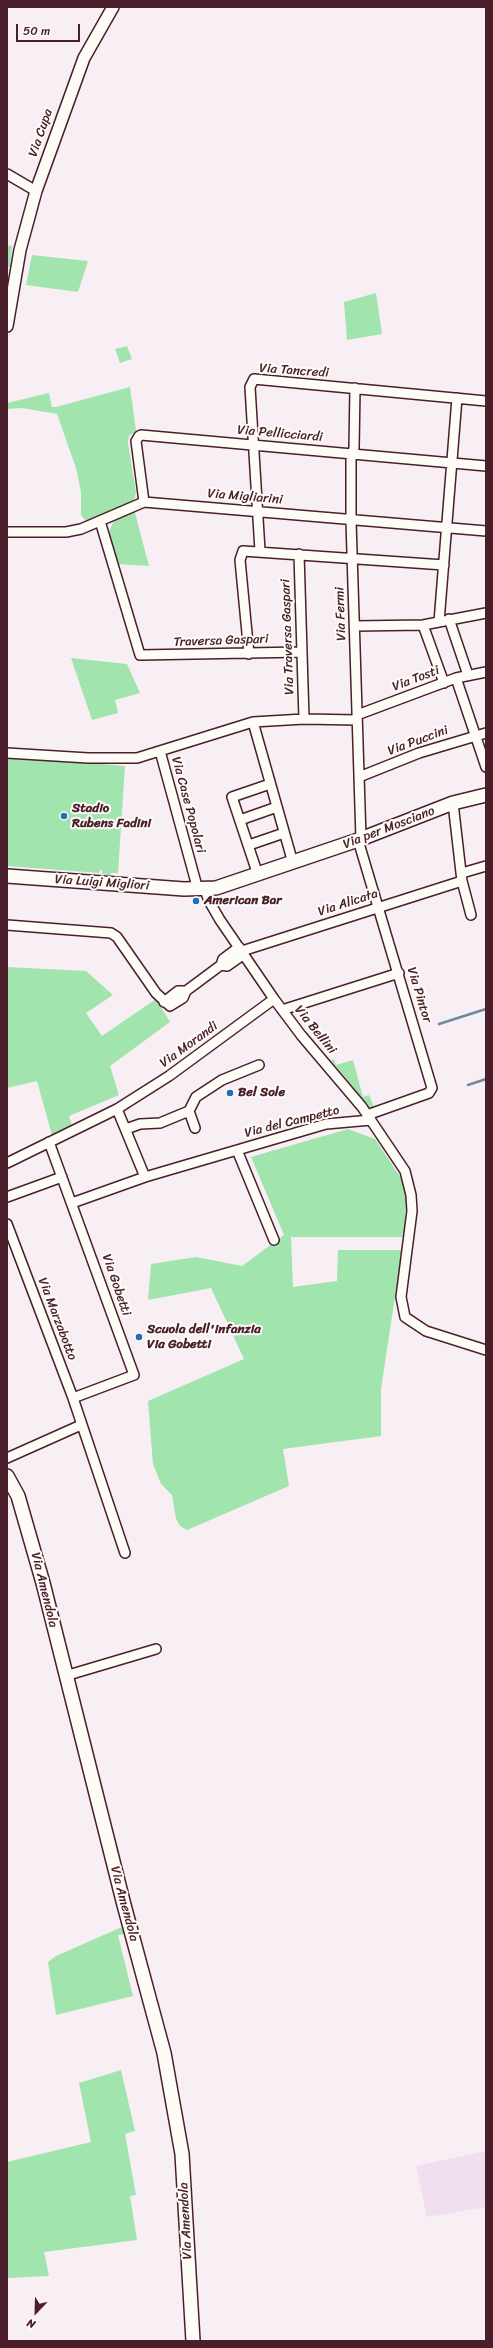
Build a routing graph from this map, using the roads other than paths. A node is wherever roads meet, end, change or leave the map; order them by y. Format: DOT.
graph roads {
  1 [pos="113,7"];
  2 [pos="7,174"];
  3 [pos="36,191"];
  4 [pos="11,274"];
  5 [pos="7,326"];
  6 [pos="355,388"];
  7 [pos="457,398"];
  8 [pos="486,401"];
  9 [pos="254,445"];
  10 [pos="352,454"];
  11 [pos="452,463"];
  12 [pos="486,466"];
  13 [pos="144,502"];
  14 [pos="258,511"];
  15 [pos="100,521"];
  16 [pos="351,521"];
  17 [pos="447,528"];
  18 [pos="486,531"];
  19 [pos="7,532"];
  20 [pos="260,551"];
  21 [pos="299,554"];
  22 [pos="353,558"];
  23 [pos="444,565"];
  24 [pos="486,613"];
  25 [pos="449,619"];
  26 [pos="439,622"];
  27 [pos="423,625"];
  28 [pos="355,626"];
  29 [pos="302,652"];
  30 [pos="249,654"];
  31 [pos="486,672"];
  32 [pos="468,675"];
  33 [pos="456,678"];
  34 [pos="444,683"];
  35 [pos="357,717"];
  36 [pos="304,719"];
  37 [pos="253,722"];
  38 [pos="486,733"];
  39 [pos="475,735"];
  40 [pos="160,751"];
  41 [pos="7,753"];
  42 [pos="486,766"];
  43 [pos="359,777"];
  44 [pos="270,784"];
  45 [pos="486,794"];
  46 [pos="453,803"];
  47 [pos="277,807"];
  48 [pos="240,820"];
  49 [pos="284,833"];
  50 [pos="360,840"];
  51 [pos="249,845"];
  52 [pos="293,863"];
  53 [pos="486,866"];
  54 [pos="258,875"];
  55 [pos="7,876"];
  56 [pos="462,877"];
  57 [pos="202,890"];
  58 [pos="378,907"];
  59 [pos="471,915"];
  60 [pos="7,925"];
  61 [pos="242,950"];
  62 [pos="399,973"];
  63 [pos="274,1000"];
  64 [pos="282,1010"];
  65 [pos="259,1065"];
  66 [pos="117,1109"];
  67 [pos="189,1111"];
  68 [pos="369,1117"];
  69 [pos="195,1128"];
  70 [pos="126,1129"];
  71 [pos="49,1142"];
  72 [pos="237,1150"];
  73 [pos="7,1163"];
  74 [pos="62,1177"];
  75 [pos="145,1177"];
  76 [pos="7,1197"];
  77 [pos="72,1203"];
  78 [pos="7,1224"];
  79 [pos="274,1240"];
  80 [pos="486,1350"];
  81 [pos="73,1398"];
  82 [pos="81,1425"];
  83 [pos="7,1458"];
  84 [pos="7,1476"];
  85 [pos="125,1553"];
  86 [pos="156,1649"];
  87 [pos="65,1676"];
  88 [pos="193,2341"];
  1 -- 3 [label="street, Via Cupa"];
  2 -- 3 [label="street"];
  3 -- 4 [label="street, Via Cupa"];
  4 -- 5 [label="street, Via Cupa"];
  6 -- 7 [label="street, Via Tancredi"];
  6 -- 9 [label="street, Via Tancredi"];
  6 -- 10 [label="street, Via Fermi"];
  7 -- 8 [label="street, Via Tancredi"];
  7 -- 11 [label="street"];
  9 -- 10 [label="street, Via Pellicciardi"];
  9 -- 13 [label="street, Via Pellicciardi"];
  9 -- 14 [label="street, Via Tancredi"];
  10 -- 11 [label="street, Via Pellicciardi"];
  10 -- 16 [label="street, Via Fermi"];
  11 -- 12 [label="street, Via Pellicciardi"];
  11 -- 17 [label="street"];
  13 -- 14 [label="street, Via Migliarini"];
  13 -- 15 [label="street, Via Migliarini"];
  14 -- 16 [label="street, Via Migliarini"];
  14 -- 20 [label="street, Via Tancredi"];
  15 -- 19 [label="street, Via Migliarini"];
  15 -- 30 [label="street, Traversa Gaspari"];
  16 -- 17 [label="street, Via Migliarini"];
  16 -- 22 [label="street, Via Fermi"];
  17 -- 18 [label="street, Via Migliarini"];
  17 -- 23 [label="street"];
  20 -- 21 [label="street"];
  20 -- 30 [label="street"];
  21 -- 22 [label="street"];
  21 -- 29 [label="street, Via Traversa Gaspari"];
  22 -- 23 [label="street"];
  22 -- 28 [label="street, Via Fermi"];
  23 -- 26 [label="street"];
  24 -- 25 [label="street"];
  25 -- 26 [label="street"];
  25 -- 32 [label="street"];
  26 -- 27 [label="street"];
  27 -- 28 [label="street"];
  27 -- 34 [label="street"];
  28 -- 35 [label="street, Via Fermi"];
  29 -- 30 [label="street, Traversa Gaspari"];
  29 -- 36 [label="street, Via Traversa Gaspari"];
  31 -- 32 [label="street, Via Tosti"];
  32 -- 33 [label="street, Via Tosti"];
  33 -- 34 [label="street, Via Tosti"];
  33 -- 39 [label="street"];
  34 -- 35 [label="street, Via Tosti"];
  35 -- 36 [label="street"];
  35 -- 43 [label="street, Via Fermi"];
  36 -- 37 [label="street"];
  37 -- 40 [label="street, Via Case Popolari"];
  37 -- 44 [label="street"];
  38 -- 39 [label="street, Via Puccini"];
  39 -- 42 [label="street"];
  39 -- 43 [label="street, Via Puccini"];
  40 -- 41 [label="street"];
  40 -- 57 [label="street, Via Case Popolari"];
  43 -- 50 [label="street, Via Fermi"];
  44 -- 47 [label="street"];
  44 -- 48 [label="street"];
  45 -- 46 [label="main road, Via per Mosciano"];
  46 -- 50 [label="main road, Via per Mosciano"];
  46 -- 56 [label="street"];
  47 -- 48 [label="street"];
  47 -- 49 [label="street"];
  48 -- 51 [label="street"];
  49 -- 51 [label="street"];
  49 -- 52 [label="street"];
  50 -- 52 [label="main road, Via per Mosciano"];
  50 -- 58 [label="street, Via Pintor"];
  51 -- 54 [label="street"];
  52 -- 54 [label="main road, Via per Mosciano"];
  53 -- 56 [label="street, Via Alicata"];
  54 -- 57 [label="main road, Via per Mosciano"];
  55 -- 57 [label="main road, Via Luigi Migliori"];
  56 -- 58 [label="street, Via Alicata"];
  56 -- 59 [label="street"];
  57 -- 61 [label="street, Via Bellini"];
  58 -- 61 [label="street, Via Alicata"];
  58 -- 62 [label="street, Via Pintor"];
  60 -- 61 [label="street, Via Alicata"];
  61 -- 63 [label="street, Via Bellini"];
  62 -- 64 [label="street"];
  62 -- 68 [label="street, Via Pintor"];
  63 -- 64 [label="street, Via Bellini"];
  63 -- 66 [label="street, Via Morandi"];
  64 -- 68 [label="street, Via Bellini"];
  65 -- 67 [label="street"];
  66 -- 70 [label="street"];
  66 -- 71 [label="street"];
  67 -- 69 [label="street"];
  67 -- 70 [label="street"];
  68 -- 72 [label="street, Via del Campetto"];
  68 -- 80 [label="street"];
  70 -- 75 [label="street"];
  71 -- 73 [label="street"];
  71 -- 74 [label="street, Via Gobetti"];
  72 -- 75 [label="street, Via del Campetto"];
  72 -- 79 [label="street"];
  74 -- 76 [label="street"];
  74 -- 77 [label="street, Via Gobetti"];
  75 -- 77 [label="street, Via del Campetto"];
  77 -- 81 [label="street, Via Gobetti"];
  78 -- 81 [label="street, Via Marzabotto"];
  81 -- 82 [label="street, Via Marzabotto"];
  82 -- 83 [label="street"];
  82 -- 85 [label="street, Via Marzabotto"];
  84 -- 87 [label="main road, Via Amendola"];
  86 -- 87 [label="street"];
  87 -- 88 [label="main road, Via Amendola"];
}
